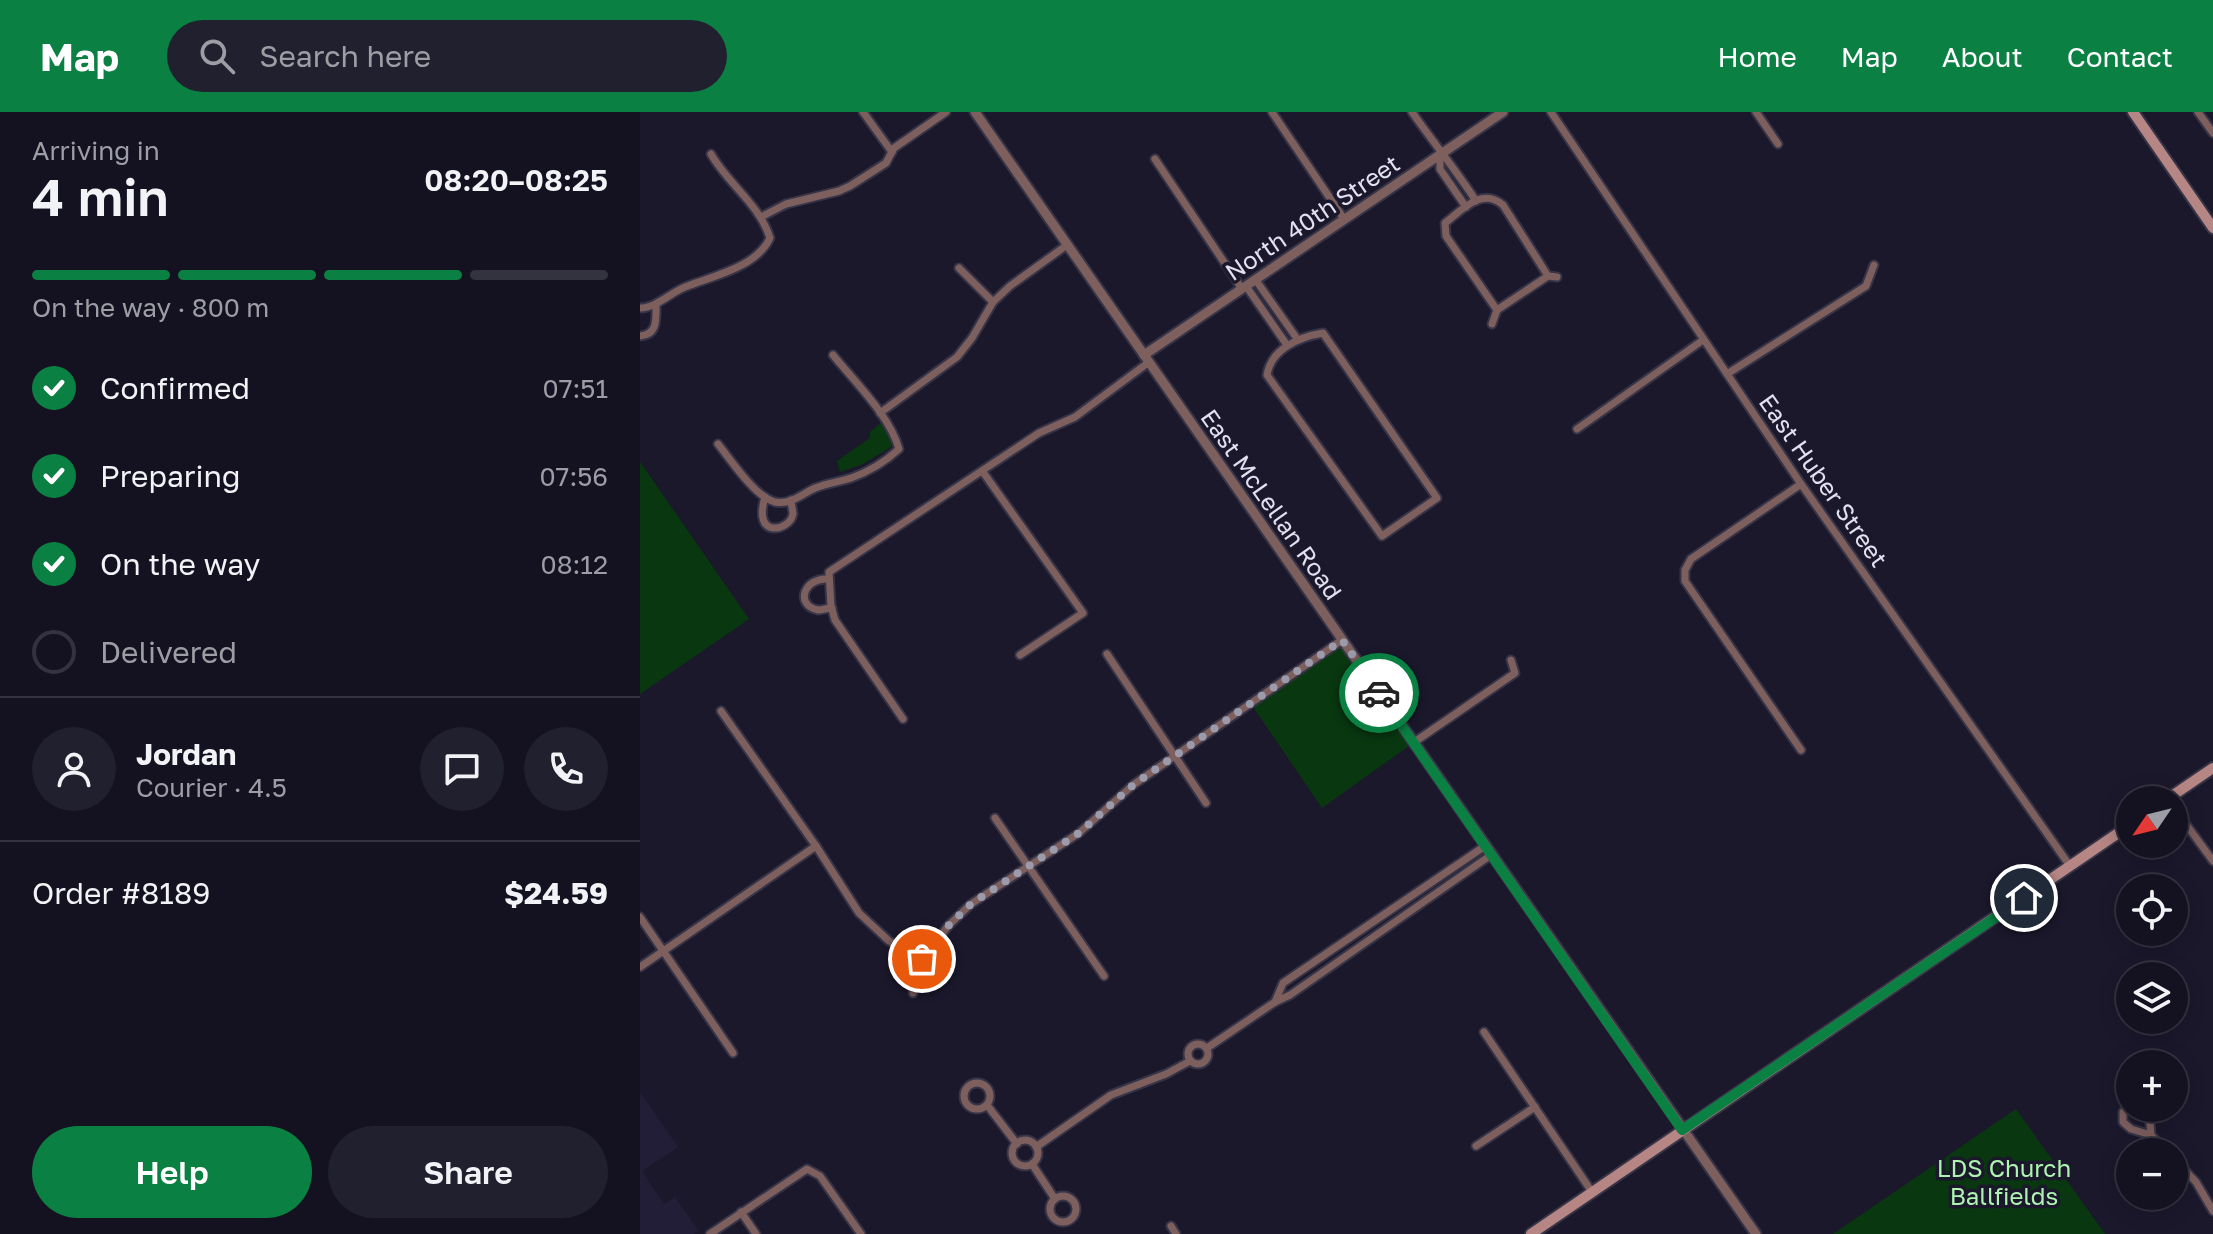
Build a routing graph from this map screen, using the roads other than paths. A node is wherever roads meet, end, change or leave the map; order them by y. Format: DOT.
graph roads {
  1 [pos="863,112"];
  2 [pos="946,112"];
  3 [pos="975,112"];
  4 [pos="1272,112"];
  5 [pos="1412,112"];
  6 [pos="1503,112"];
  7 [pos="1551,112"];
  8 [pos="1756,112"];
  9 [pos="2133,112"];
  10 [pos="2198,112"];
  11 [pos="2213,133"];
  12 [pos="1778,144"];
  13 [pos="892,152"];
  14 [pos="711,154"];
  15 [pos="1440,154"];
  16 [pos="1155,159"];
  17 [pos="1465,184"];
  18 [pos="1455,191"];
  19 [pos="1476,201"];
  20 [pos="1466,207"];
  21 [pos="761,217"];
  22 [pos="1344,219"];
  23 [pos="2213,228"];
  24 [pos="1067,245"];
  25 [pos="1874,265"];
  26 [pos="959,268"];
  27 [pos="1255,279"];
  28 [pos="1244,287"];
  29 [pos="993,302"];
  30 [pos="656,304"];
  31 [pos="640,308"];
  32 [pos="1497,310"];
  33 [pos="1492,324"];
  34 [pos="640,336"];
  35 [pos="1298,340"];
  36 [pos="1703,340"];
  37 [pos="1287,345"];
  38 [pos="833,355"];
  39 [pos="1146,358"];
  40 [pos="1727,374"];
  41 [pos="880,413"];
  42 [pos="1577,429"];
  43 [pos="718,444"];
  44 [pos="983,472"];
  45 [pos="1801,484"];
  46 [pos="765,497"];
  47 [pos="791,500"];
  48 [pos="829,579"];
  49 [pos="832,608"];
  50 [pos="1342,640"];
  51 [pos="1107,654"];
  52 [pos="1020,655"];
  53 [pos="1511,660"];
  54 [pos="721,711"];
  55 [pos="903,719"];
  56 [pos="1413,743"];
  57 [pos="1801,750"];
  58 [pos="1175,756"];
  59 [pos="2213,768"];
  60 [pos="2187,786"];
  61 [pos="1206,803"];
  62 [pos="995,818"];
  63 [pos="2188,827"];
  64 [pos="2116,835"];
  65 [pos="816,846"];
  66 [pos="1485,846"];
  67 [pos="1491,855"];
  68 [pos="2213,861"];
  69 [pos="1462,862"];
  70 [pos="1028,866"];
  71 [pos="2070,866"];
  72 [pos="1468,871"];
  73 [pos="1447,872"];
  74 [pos="1453,881"];
  75 [pos="1418,891"];
  76 [pos="1424,902"];
  77 [pos="640,917"];
  78 [pos="663,951"];
  79 [pos="1319,958"];
  80 [pos="922,959"];
  81 [pos="640,967"];
  82 [pos="1326,969"];
  83 [pos="1104,976"];
  84 [pos="913,993"];
  85 [pos="1275,1002"];
  86 [pos="1484,1032"];
  87 [pos="1207,1048"];
  88 [pos="733,1053"];
  89 [pos="1190,1061"];
  90 [pos="987,1105"];
  91 [pos="1535,1107"];
  92 [pos="2123,1122"];
  93 [pos="2150,1122"];
  94 [pos="1682,1130"];
  95 [pos="2151,1135"];
  96 [pos="2154,1138"];
  97 [pos="1017,1144"];
  98 [pos="1476,1146"];
  99 [pos="1036,1147"];
  100 [pos="1032,1164"];
  101 [pos="2188,1174"];
  102 [pos="1592,1192"];
  103 [pos="1055,1199"];
  104 [pos="2213,1211"];
  105 [pos="741,1212"];
  106 [pos="710,1234"];
  107 [pos="756,1234"];
  108 [pos="861,1234"];
  109 [pos="1531,1234"];
  110 [pos="1756,1234"];
  1 -- 13 [label="street"];
  2 -- 13 [label="street"];
  3 -- 24 [label="street, East McLellan Road"];
  4 -- 22 [label="street"];
  5 -- 15 [label="street"];
  6 -- 15 [label="street, North 40th Street"];
  7 -- 36 [label="street, East Huber Street"];
  8 -- 12 [label="street"];
  9 -- 23 [label="main road"];
  10 -- 11 [label="street"];
  13 -- 21 [label="street"];
  14 -- 21 [label="street"];
  15 -- 17 [label="street"];
  15 -- 18 [label="street"];
  15 -- 22 [label="street, North 40th Street"];
  16 -- 28 [label="street"];
  17 -- 18 [label="street"];
  17 -- 19 [label="street"];
  18 -- 20 [label="street"];
  19 -- 20 [label="street"];
  19 -- 32 [label="street"];
  20 -- 32 [label="street"];
  21 -- 30 [label="street"];
  22 -- 27 [label="street, North 40th Street"];
  24 -- 29 [label="street"];
  24 -- 39 [label="street, East McLellan Road"];
  25 -- 40 [label="street"];
  26 -- 29 [label="street"];
  27 -- 28 [label="street, North 40th Street"];
  27 -- 35 [label="street"];
  28 -- 37 [label="street"];
  28 -- 39 [label="street, North 40th Street"];
  29 -- 41 [label="street"];
  30 -- 31 [label="street"];
  30 -- 34 [label="street"];
  32 -- 33 [label="street"];
  35 -- 37 [label="street"];
  35 -- 37 [label="street"];
  36 -- 40 [label="street, East Huber Street"];
  36 -- 42 [label="street"];
  38 -- 41 [label="street"];
  39 -- 44 [label="street"];
  39 -- 50 [label="street, East McLellan Road"];
  40 -- 45 [label="street, East Huber Street"];
  41 -- 47 [label="street"];
  43 -- 46 [label="street"];
  44 -- 48 [label="street"];
  44 -- 52 [label="street"];
  45 -- 57 [label="street"];
  45 -- 71 [label="street, East Huber Street"];
  46 -- 47 [label="street"];
  46 -- 47 [label="street"];
  48 -- 49 [label="street"];
  48 -- 49 [label="street"];
  49 -- 55 [label="street"];
  50 -- 56 [label="street, East McLellan Road"];
  50 -- 58 [label="street"];
  51 -- 58 [label="street"];
  53 -- 56 [label="street"];
  54 -- 65 [label="street"];
  56 -- 66 [label="street, East McLellan Road"];
  58 -- 61 [label="street"];
  58 -- 70 [label="street"];
  59 -- 60 [label="main road"];
  62 -- 70 [label="street"];
  63 -- 68 [label="street"];
  64 -- 71 [label="main road"];
  65 -- 78 [label="street"];
  65 -- 80 [label="street"];
  66 -- 67 [label="street, East McLellan Road"];
  66 -- 69 [label="street"];
  67 -- 72 [label="street"];
  67 -- 94 [label="street, East McLellan Road"];
  69 -- 72 [label="street"];
  69 -- 73 [label="street"];
  70 -- 80 [label="street"];
  70 -- 83 [label="street"];
  71 -- 94 [label="main road"];
  72 -- 74 [label="street"];
  73 -- 74 [label="street"];
  73 -- 75 [label="street"];
  74 -- 76 [label="street"];
  75 -- 76 [label="street"];
  75 -- 79 [label="street"];
  76 -- 82 [label="street"];
  77 -- 78 [label="street"];
  78 -- 81 [label="street"];
  78 -- 88 [label="street"];
  79 -- 82 [label="street"];
  79 -- 85 [label="street"];
  80 -- 84 [label="street"];
  82 -- 85 [label="street"];
  85 -- 87 [label="street"];
  86 -- 91 [label="street"];
  87 -- 89 [label="street"];
  87 -- 89 [label="street"];
  89 -- 99 [label="street"];
  90 -- 97 [label="street"];
  91 -- 98 [label="street"];
  91 -- 102 [label="street"];
  92 -- 95 [label="street"];
  93 -- 95 [label="street"];
  94 -- 102 [label="main road"];
  94 -- 110 [label="street, East McLellan Road"];
  95 -- 96 [label="street"];
  97 -- 99 [label="street"];
  97 -- 100 [label="street"];
  99 -- 100 [label="street"];
  100 -- 103 [label="street"];
  101 -- 104 [label="street"];
  102 -- 109 [label="main road"];
  105 -- 106 [label="street"];
  105 -- 107 [label="street"];
  105 -- 108 [label="street"];
}
